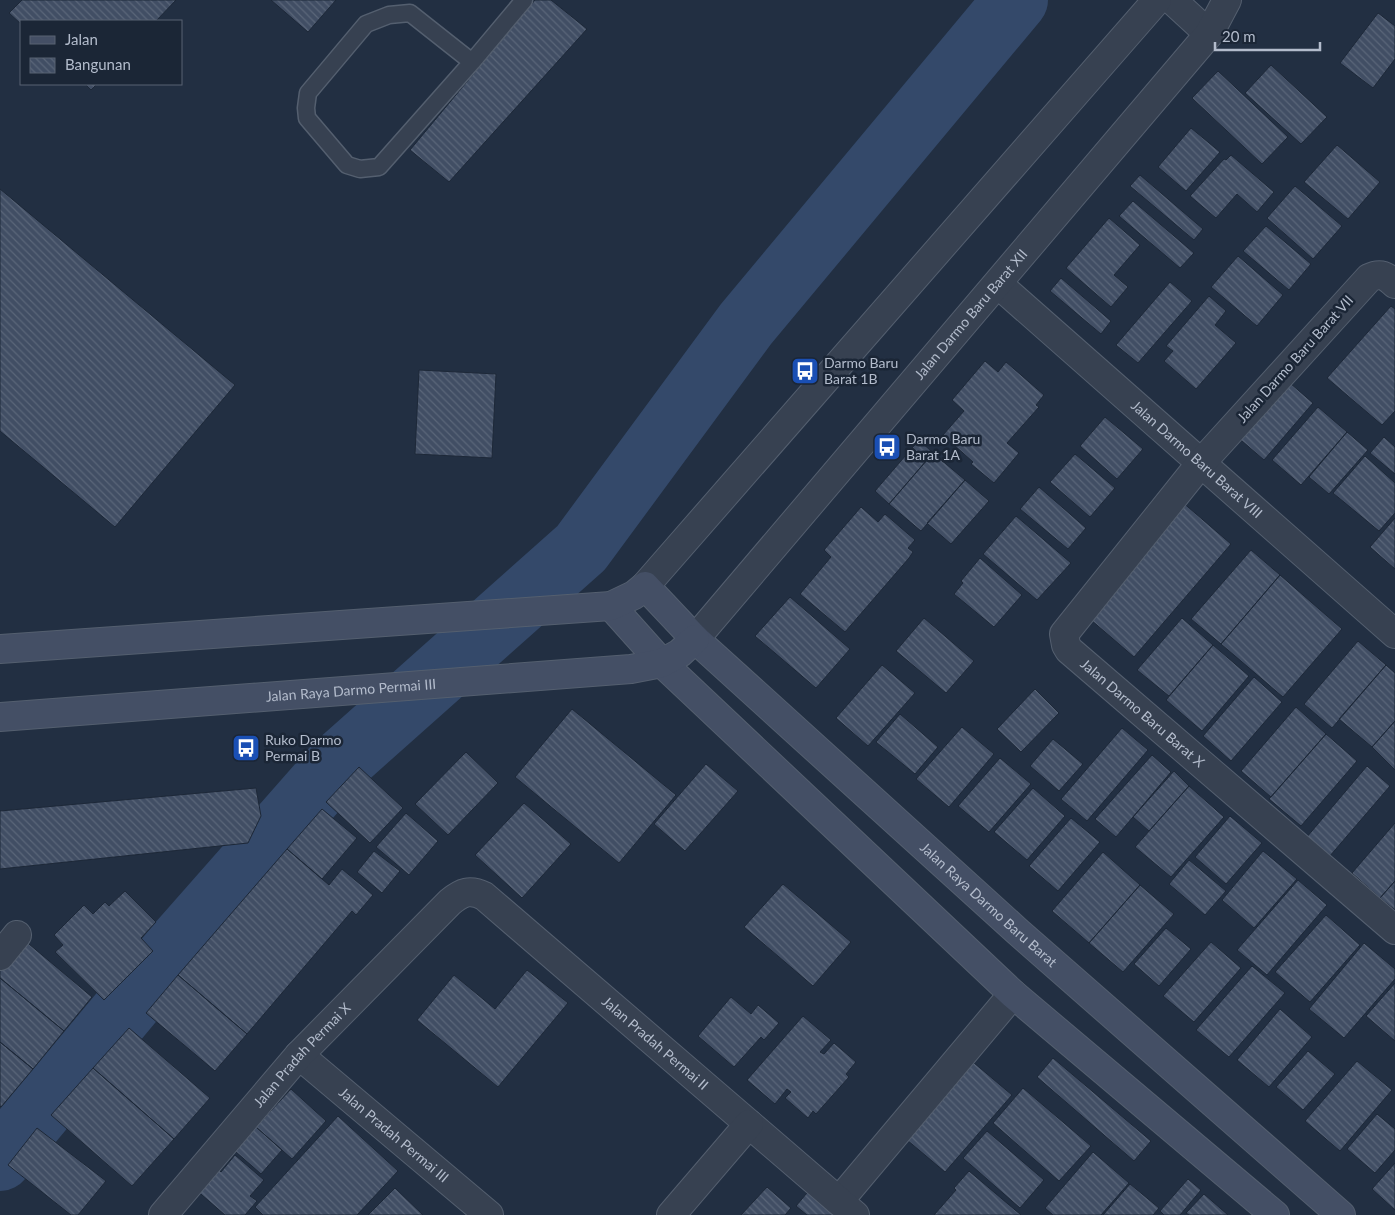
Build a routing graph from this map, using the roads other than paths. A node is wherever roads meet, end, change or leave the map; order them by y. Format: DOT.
graph roads {
  1 [pos="524,0"];
  2 [pos="1157,0"];
  3 [pos="1172,0"];
  4 [pos="1227,0"];
  5 [pos="1209,34"];
  6 [pos="472,62"];
  7 [pos="998,284"];
  8 [pos="1395,284"];
  9 [pos="1201,463"];
  10 [pos="645,586"];
  11 [pos="610,606"];
  12 [pos="1395,634"];
  13 [pos="695,639"];
  14 [pos="0,649"];
  15 [pos="662,663"];
  16 [pos="0,717"];
  17 [pos="450,902"];
  18 [pos="1395,930"];
  19 [pos="17,935"];
  20 [pos="0,956"];
  21 [pos="1014,994"];
  22 [pos="299,1056"];
  23 [pos="749,1124"];
  24 [pos="847,1208"];
  25 [pos="163,1215"];
  26 [pos="489,1215"];
  27 [pos="671,1215"];
  28 [pos="1275,1215"];
  29 [pos="1341,1215"];
  1 -- 6 [label="lane"];
  2 -- 10 [label="street"];
  3 -- 5 [label="street"];
  4 -- 5 [label="street, Jalan Darmo Baru Barat XII"];
  5 -- 7 [label="street, Jalan Darmo Baru Barat XII"];
  6 -- 6 [label="lane"];
  7 -- 9 [label="street, Jalan Darmo Baru Barat VIII"];
  7 -- 13 [label="street, Jalan Darmo Baru Barat XII"];
  8 -- 9 [label="street, Jalan Darmo Baru Barat VII"];
  9 -- 12 [label="street, Jalan Darmo Baru Barat VIII"];
  9 -- 18 [label="street, Jalan Darmo Baru Barat X"];
  10 -- 11 [label="main road"];
  10 -- 13 [label="main road, Jalan Raya Darmo Baru Barat"];
  11 -- 14 [label="main road"];
  11 -- 15 [label="main road"];
  13 -- 15 [label="main road, Jalan Raya Darmo Permai III"];
  13 -- 29 [label="main road, Jalan Raya Darmo Baru Barat"];
  15 -- 16 [label="main road, Jalan Raya Darmo Permai III"];
  15 -- 21 [label="main road"];
  17 -- 22 [label="street, Jalan Pradah Permai X"];
  17 -- 23 [label="street, Jalan Pradah Permai II"];
  19 -- 20 [label="street"];
  21 -- 24 [label="street"];
  21 -- 28 [label="main road"];
  22 -- 25 [label="street, Jalan Pradah Permai X"];
  22 -- 26 [label="street, Jalan Pradah Permai III"];
  23 -- 24 [label="street, Jalan Pradah Permai II"];
  23 -- 27 [label="street"];
}
